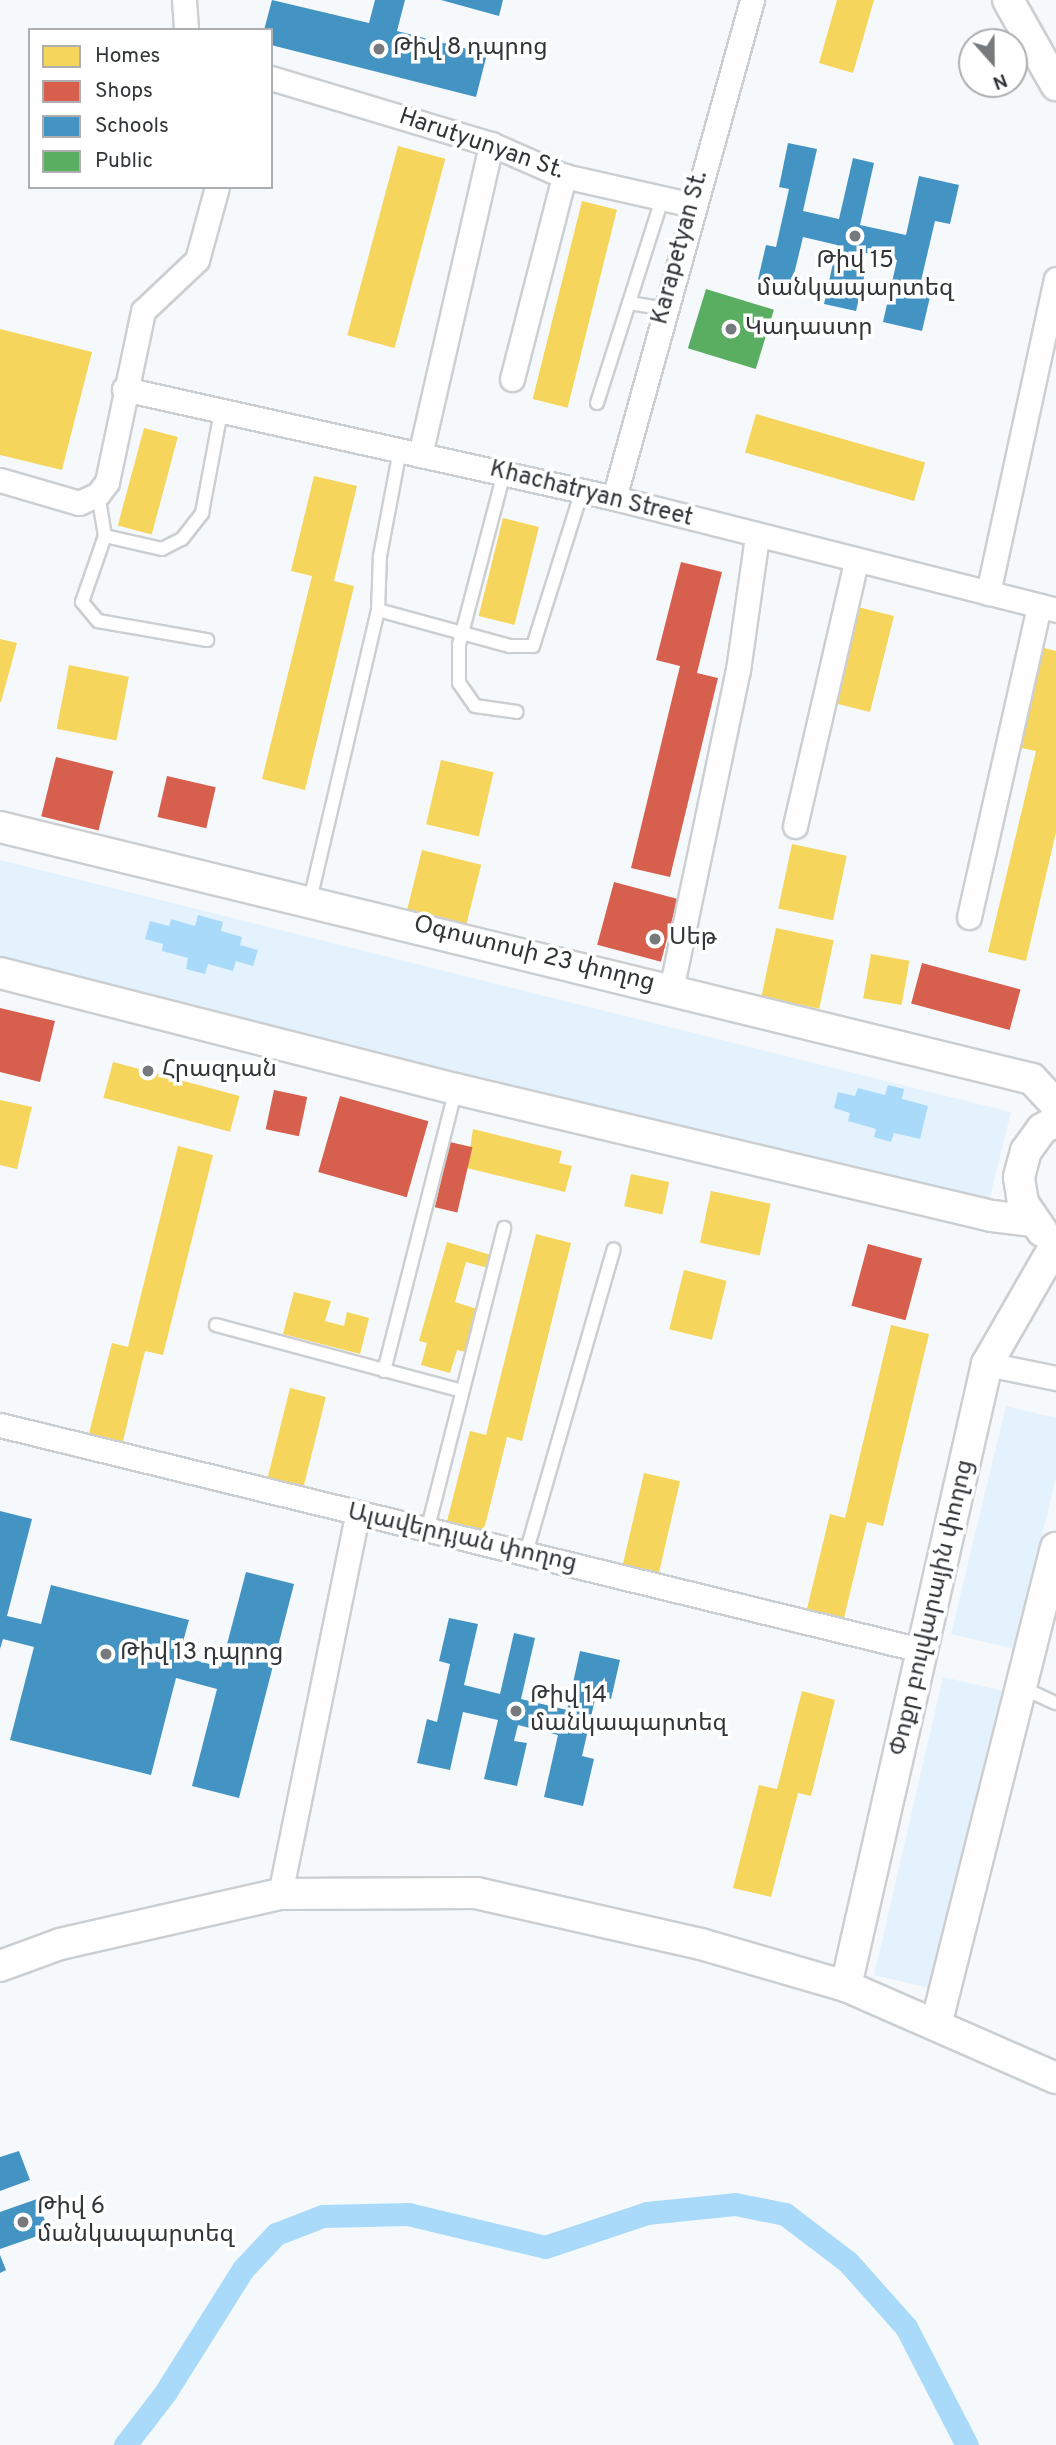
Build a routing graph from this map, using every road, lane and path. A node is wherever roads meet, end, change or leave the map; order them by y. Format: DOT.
graph roads {
  1 [pos="184,0"];
  2 [pos="752,0"];
  3 [pos="1008,0"];
  4 [pos="186,28"];
  5 [pos="273,79"];
  6 [pos="1056,85"];
  7 [pos="491,144"];
  8 [pos="564,176"];
  9 [pos="216,189"];
  10 [pos="663,196"];
  11 [pos="693,205"];
  12 [pos="1056,279"];
  13 [pos="629,303"];
  14 [pos="665,309"];
  15 [pos="512,379"];
  16 [pos="124,389"];
  17 [pos="597,403"];
  18 [pos="221,411"];
  19 [pos="410,452"];
  20 [pos="503,473"];
  21 [pos="0,480"];
  22 [pos="582,491"];
  23 [pos="98,494"];
  24 [pos="614,498"];
  25 [pos="105,536"];
  26 [pos="757,537"];
  27 [pos="856,561"];
  28 [pos="988,593"];
  29 [pos="1048,608"];
  30 [pos="378,610"];
  31 [pos="462,630"];
  32 [pos="207,640"];
  33 [pos="517,712"];
  34 [pos="795,826"];
  35 [pos="0,827"];
  36 [pos="310,900"];
  37 [pos="969,917"];
  38 [pos="0,973"];
  39 [pos="671,990"];
  40 [pos="456,1088"];
  41 [pos="1056,1105"];
  42 [pos="1056,1121"];
  43 [pos="1031,1221"];
  44 [pos="504,1228"];
  45 [pos="1056,1243"];
  46 [pos="614,1249"];
  47 [pos="216,1325"];
  48 [pos="987,1364"];
  49 [pos="384,1371"];
  50 [pos="1056,1378"];
  51 [pos="462,1391"];
  52 [pos="0,1425"];
  53 [pos="357,1515"];
  54 [pos="427,1531"];
  55 [pos="1056,1548"];
  56 [pos="526,1553"];
  57 [pos="925,1651"];
  58 [pos="1021,1687"];
  59 [pos="1056,1703"];
  60 [pos="280,1894"];
  61 [pos="0,1966"];
  62 [pos="846,1986"];
  63 [pos="936,2025"];
  64 [pos="1056,2078"];
  1 -- 4 [label="street"];
  2 -- 11 [label="street, Karapetyan St."];
  3 -- 6 [label="street"];
  5 -- 7 [label="street, Harutyunyan St."];
  7 -- 8 [label="street, Harutyunyan St."];
  7 -- 19 [label="street"];
  8 -- 10 [label="street, Harutyunyan St."];
  8 -- 15 [label="street"];
  9 -- 16 [label="street"];
  10 -- 11 [label="street, Harutyunyan St."];
  10 -- 13 [label="lane"];
  11 -- 14 [label="street, Karapetyan St."];
  12 -- 28 [label="street"];
  13 -- 14 [label="lane"];
  13 -- 17 [label="lane"];
  14 -- 24 [label="street, Karapetyan St."];
  16 -- 18 [label="street, Khachatryan Street"];
  16 -- 23 [label="street"];
  18 -- 19 [label="street, Khachatryan Street"];
  18 -- 25 [label="lane"];
  19 -- 20 [label="street, Khachatryan Street"];
  19 -- 30 [label="lane"];
  20 -- 22 [label="street, Khachatryan Street"];
  20 -- 31 [label="lane"];
  21 -- 23 [label="street"];
  22 -- 24 [label="street, Khachatryan Street"];
  22 -- 31 [label="lane"];
  23 -- 25 [label="lane"];
  24 -- 26 [label="street, Khachatryan Street"];
  25 -- 32 [label="lane"];
  26 -- 27 [label="street, Khachatryan Street"];
  26 -- 39 [label="street"];
  27 -- 28 [label="street, Khachatryan Street"];
  27 -- 34 [label="street"];
  28 -- 29 [label="street, Khachatryan Street"];
  29 -- 37 [label="street"];
  30 -- 31 [label="lane"];
  30 -- 36 [label="lane"];
  31 -- 33 [label="lane"];
  35 -- 36 [label="street, Օգոստոսի 23 փողոց"];
  36 -- 39 [label="street, Օգոստոսի 23 փողոց"];
  38 -- 40 [label="street"];
  39 -- 41 [label="street, Օգոստոսի 23 փողոց"];
  40 -- 43 [label="street"];
  40 -- 49 [label="lane"];
  42 -- 43 [label="street"];
  43 -- 45 [label="street"];
  44 -- 51 [label="lane"];
  45 -- 48 [label="street, Փոքր բուլվարային փողոց"];
  46 -- 56 [label="lane"];
  47 -- 49 [label="lane"];
  48 -- 50 [label="street"];
  48 -- 57 [label="street, Փոքր բուլվարային փողոց"];
  49 -- 51 [label="lane"];
  51 -- 54 [label="lane"];
  52 -- 53 [label="street, Ալավերդյան փողոց"];
  53 -- 54 [label="street, Ալավերդյան փողոց"];
  53 -- 60 [label="street"];
  54 -- 56 [label="street, Ալավերդյան փողոց"];
  55 -- 58 [label="street"];
  56 -- 57 [label="street, Ալավերդյան փողոց"];
  57 -- 62 [label="street, Փոքր բուլվարային փողոց"];
  58 -- 59 [label="lane"];
  58 -- 63 [label="street"];
  60 -- 61 [label="street"];
  60 -- 62 [label="street"];
  62 -- 63 [label="street"];
  63 -- 64 [label="street"];
}
